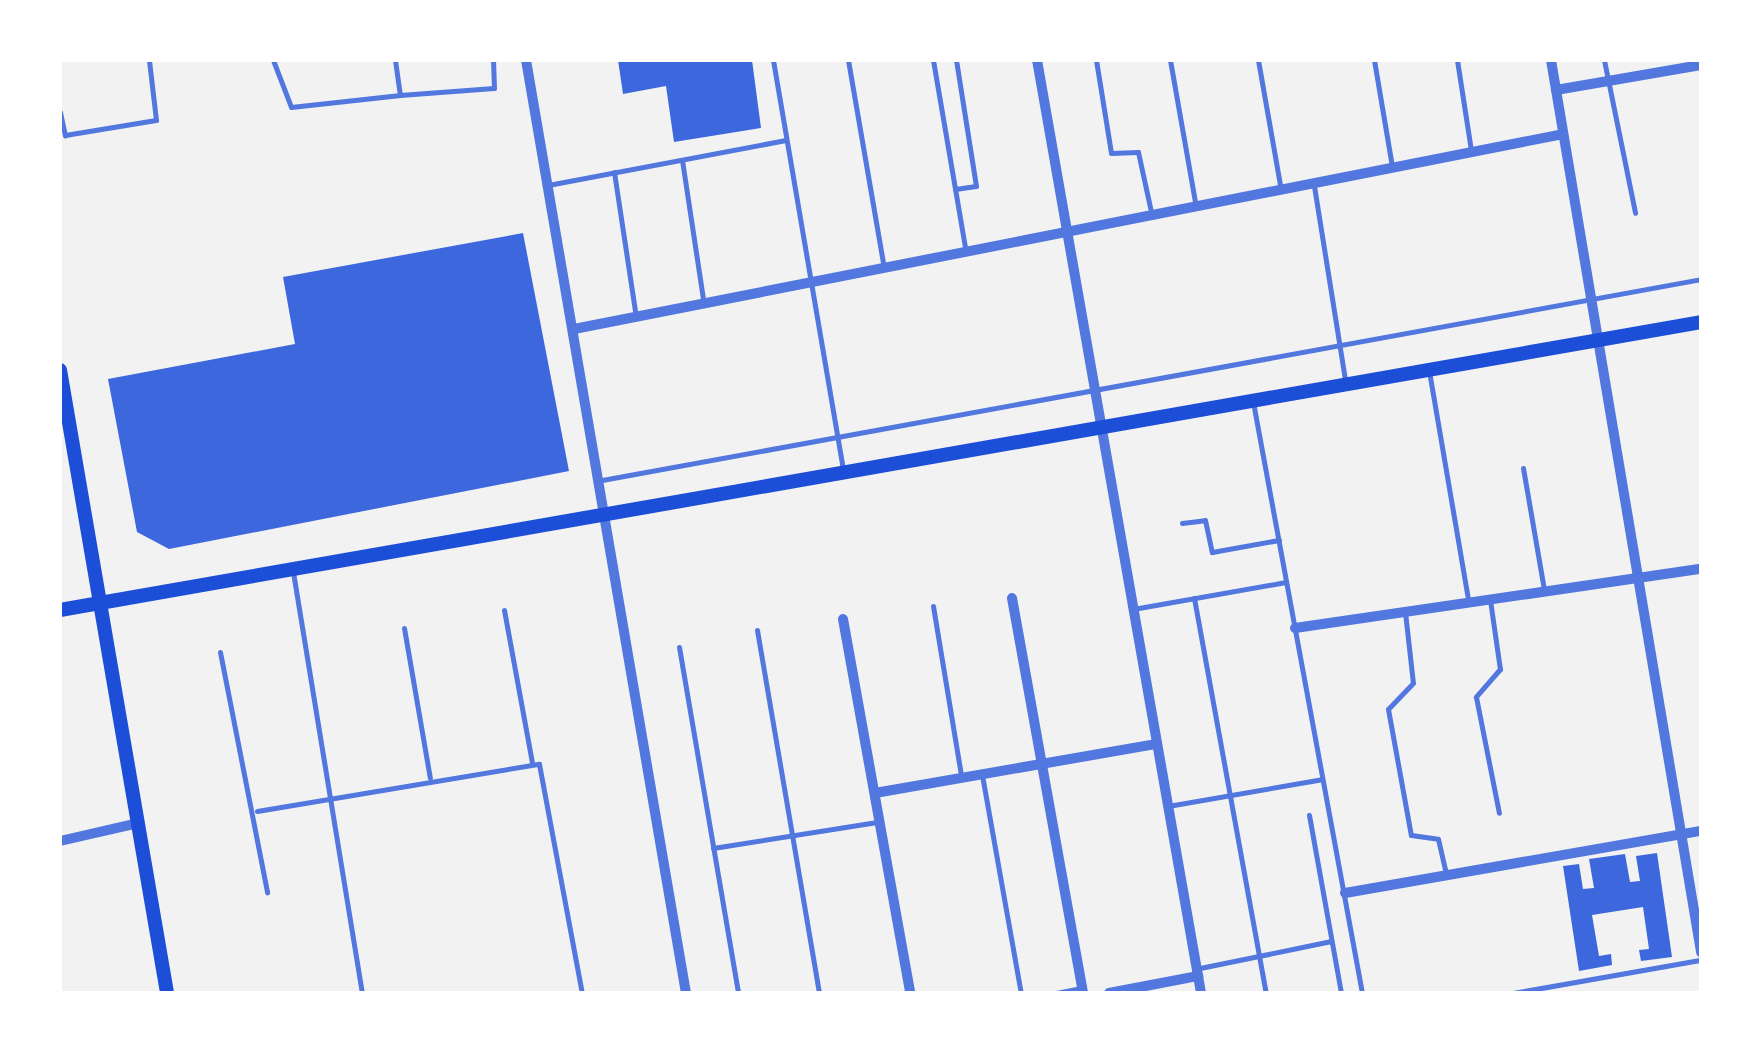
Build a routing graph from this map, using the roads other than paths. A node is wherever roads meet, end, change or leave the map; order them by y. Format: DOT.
graph roads {
  1 [pos="149,60"];
  2 [pos="273,60"];
  3 [pos="395,60"];
  4 [pos="493,60"];
  5 [pos="526,60"];
  6 [pos="773,60"];
  7 [pos="848,60"];
  8 [pos="933,60"];
  9 [pos="956,60"];
  10 [pos="1037,60"];
  11 [pos="1096,60"];
  12 [pos="1170,60"];
  13 [pos="1258,60"];
  14 [pos="1374,60"];
  15 [pos="1457,60"];
  16 [pos="1551,60"];
  17 [pos="1604,60"];
  18 [pos="1677,65"];
  19 [pos="1701,65"];
  20 [pos="1608,81"];
  21 [pos="1556,90"];
  22 [pos="400,94"];
  23 [pos="60,112"];
  24 [pos="1563,134"];
  25 [pos="786,140"];
  26 [pos="1471,153"];
  27 [pos="682,160"];
  28 [pos="1392,170"];
  29 [pos="614,172"];
  30 [pos="548,184"];
  31 [pos="1314,186"];
  32 [pos="955,188"];
  33 [pos="1281,193"];
  34 [pos="1197,210"];
  35 [pos="1635,213"];
  36 [pos="1153,219"];
  37 [pos="1068,237"];
  38 [pos="966,256"];
  39 [pos="884,272"];
  40 [pos="1701,280"];
  41 [pos="810,286"];
  42 [pos="1590,299"];
  43 [pos="704,305"];
  44 [pos="636,318"];
  45 [pos="1701,322"];
  46 [pos="574,330"];
  47 [pos="1597,341"];
  48 [pos="1340,348"];
  49 [pos="60,370"];
  50 [pos="1429,371"];
  51 [pos="1346,386"];
  52 [pos="1095,389"];
  53 [pos="1254,402"];
  54 [pos="1102,429"];
  55 [pos="837,438"];
  56 [pos="1524,468"];
  57 [pos="843,474"];
  58 [pos="602,480"];
  59 [pos="608,514"];
  60 [pos="1182,523"];
  61 [pos="1279,540"];
  62 [pos="293,569"];
  63 [pos="1701,569"];
  64 [pos="1638,579"];
  65 [pos="1286,582"];
  66 [pos="1545,592"];
  67 [pos="1012,598"];
  68 [pos="1194,598"];
  69 [pos="1490,600"];
  70 [pos="100,602"];
  71 [pos="1468,604"];
  72 [pos="61,605"];
  73 [pos="932,606"];
  74 [pos="1133,608"];
  75 [pos="504,610"];
  76 [pos="1405,612"];
  77 [pos="842,619"];
  78 [pos="404,628"];
  79 [pos="1295,628"];
  80 [pos="757,630"];
  81 [pos="679,647"];
  82 [pos="220,652"];
  83 [pos="1157,744"];
  84 [pos="532,763"];
  85 [pos="1042,766"];
  86 [pos="982,775"];
  87 [pos="961,778"];
  88 [pos="430,779"];
  89 [pos="1322,779"];
  90 [pos="876,793"];
  91 [pos="1227,796"];
  92 [pos="332,797"];
  93 [pos="1168,806"];
  94 [pos="258,811"];
  95 [pos="1499,813"];
  96 [pos="1309,815"];
  97 [pos="880,822"];
  98 [pos="138,824"];
  99 [pos="1701,831"];
  100 [pos="1681,834"];
  101 [pos="792,836"];
  102 [pos="60,841"];
  103 [pos="714,848"];
  104 [pos="1446,876"];
  105 [pos="267,892"];
  106 [pos="1345,894"];
  107 [pos="1332,941"];
  108 [pos="1701,952"];
  109 [pos="1259,956"];
  110 [pos="1701,960"];
  111 [pos="1197,972"];
  112 [pos="1082,991"];
  113 [pos="167,993"];
  114 [pos="362,993"];
  115 [pos="582,993"];
  116 [pos="686,993"];
  117 [pos="738,993"];
  118 [pos="819,993"];
  119 [pos="910,993"];
  120 [pos="1020,993"];
  121 [pos="1056,993"];
  122 [pos="1109,993"];
  123 [pos="1201,993"];
  124 [pos="1266,993"];
  125 [pos="1341,993"];
  126 [pos="1362,993"];
  127 [pos="1513,993"];
  1 -- 23 [label="lane"];
  2 -- 22 [label="lane"];
  3 -- 22 [label="lane"];
  4 -- 22 [label="lane"];
  5 -- 30 [label="street"];
  6 -- 25 [label="lane"];
  7 -- 39 [label="lane"];
  8 -- 32 [label="lane"];
  9 -- 32 [label="lane"];
  10 -- 37 [label="street"];
  11 -- 36 [label="lane"];
  12 -- 34 [label="lane"];
  13 -- 33 [label="lane"];
  14 -- 28 [label="lane"];
  15 -- 26 [label="lane"];
  16 -- 21 [label="street"];
  17 -- 20 [label="lane"];
  18 -- 19 [label="street"];
  18 -- 20 [label="street"];
  20 -- 21 [label="street"];
  20 -- 35 [label="lane"];
  21 -- 24 [label="street"];
  24 -- 26 [label="street"];
  24 -- 42 [label="street"];
  25 -- 27 [label="lane"];
  25 -- 41 [label="lane"];
  26 -- 28 [label="street"];
  27 -- 29 [label="lane"];
  27 -- 43 [label="lane"];
  28 -- 31 [label="street"];
  29 -- 30 [label="lane"];
  29 -- 44 [label="lane"];
  30 -- 46 [label="street"];
  31 -- 33 [label="street"];
  31 -- 48 [label="lane"];
  32 -- 38 [label="lane"];
  33 -- 34 [label="street"];
  34 -- 36 [label="street"];
  36 -- 37 [label="street"];
  37 -- 38 [label="street"];
  37 -- 52 [label="street"];
  38 -- 39 [label="street"];
  39 -- 41 [label="street"];
  40 -- 42 [label="lane"];
  41 -- 43 [label="street"];
  41 -- 55 [label="lane"];
  42 -- 47 [label="street"];
  42 -- 48 [label="lane"];
  43 -- 44 [label="street"];
  44 -- 46 [label="street"];
  45 -- 47 [label="main road"];
  46 -- 58 [label="street"];
  47 -- 50 [label="main road"];
  47 -- 64 [label="street"];
  48 -- 51 [label="lane"];
  48 -- 52 [label="lane"];
  49 -- 70 [label="main road"];
  50 -- 51 [label="main road"];
  50 -- 71 [label="lane"];
  51 -- 53 [label="main road"];
  52 -- 54 [label="street"];
  52 -- 55 [label="lane"];
  53 -- 54 [label="main road"];
  53 -- 61 [label="lane"];
  54 -- 57 [label="main road"];
  54 -- 74 [label="street"];
  55 -- 57 [label="lane"];
  55 -- 58 [label="lane"];
  56 -- 66 [label="lane"];
  57 -- 59 [label="main road"];
  58 -- 59 [label="street"];
  59 -- 62 [label="main road"];
  59 -- 116 [label="street"];
  60 -- 61 [label="lane"];
  61 -- 65 [label="lane"];
  62 -- 70 [label="main road"];
  62 -- 92 [label="lane"];
  63 -- 64 [label="street"];
  64 -- 66 [label="street"];
  64 -- 100 [label="street"];
  65 -- 68 [label="lane"];
  65 -- 79 [label="lane"];
  66 -- 69 [label="street"];
  67 -- 85 [label="street"];
  68 -- 74 [label="lane"];
  68 -- 91 [label="lane"];
  69 -- 71 [label="street"];
  69 -- 95 [label="lane"];
  70 -- 72 [label="main road"];
  70 -- 98 [label="main road"];
  71 -- 76 [label="street"];
  73 -- 87 [label="lane"];
  74 -- 83 [label="street"];
  75 -- 84 [label="lane"];
  76 -- 79 [label="street"];
  76 -- 104 [label="lane"];
  77 -- 90 [label="street"];
  78 -- 88 [label="lane"];
  79 -- 89 [label="lane"];
  80 -- 101 [label="lane"];
  81 -- 103 [label="lane"];
  82 -- 94 [label="lane"];
  83 -- 85 [label="street"];
  83 -- 93 [label="street"];
  84 -- 88 [label="lane"];
  84 -- 115 [label="lane"];
  85 -- 86 [label="street"];
  85 -- 112 [label="street"];
  86 -- 87 [label="street"];
  86 -- 120 [label="lane"];
  87 -- 90 [label="street"];
  88 -- 92 [label="lane"];
  89 -- 91 [label="lane"];
  89 -- 106 [label="lane"];
  90 -- 97 [label="street"];
  91 -- 93 [label="lane"];
  91 -- 109 [label="lane"];
  92 -- 94 [label="lane"];
  92 -- 114 [label="lane"];
  93 -- 111 [label="street"];
  94 -- 105 [label="lane"];
  96 -- 107 [label="lane"];
  97 -- 101 [label="lane"];
  97 -- 119 [label="street"];
  98 -- 102 [label="street"];
  98 -- 113 [label="main road"];
  99 -- 100 [label="street"];
  100 -- 104 [label="street"];
  100 -- 108 [label="street"];
  101 -- 103 [label="lane"];
  101 -- 118 [label="lane"];
  103 -- 117 [label="lane"];
  104 -- 106 [label="street"];
  106 -- 126 [label="lane"];
  107 -- 109 [label="lane"];
  107 -- 125 [label="lane"];
  109 -- 111 [label="lane"];
  109 -- 124 [label="lane"];
  110 -- 127 [label="lane"];
  111 -- 122 [label="street"];
  111 -- 123 [label="street"];
  112 -- 121 [label="lane"];
}
